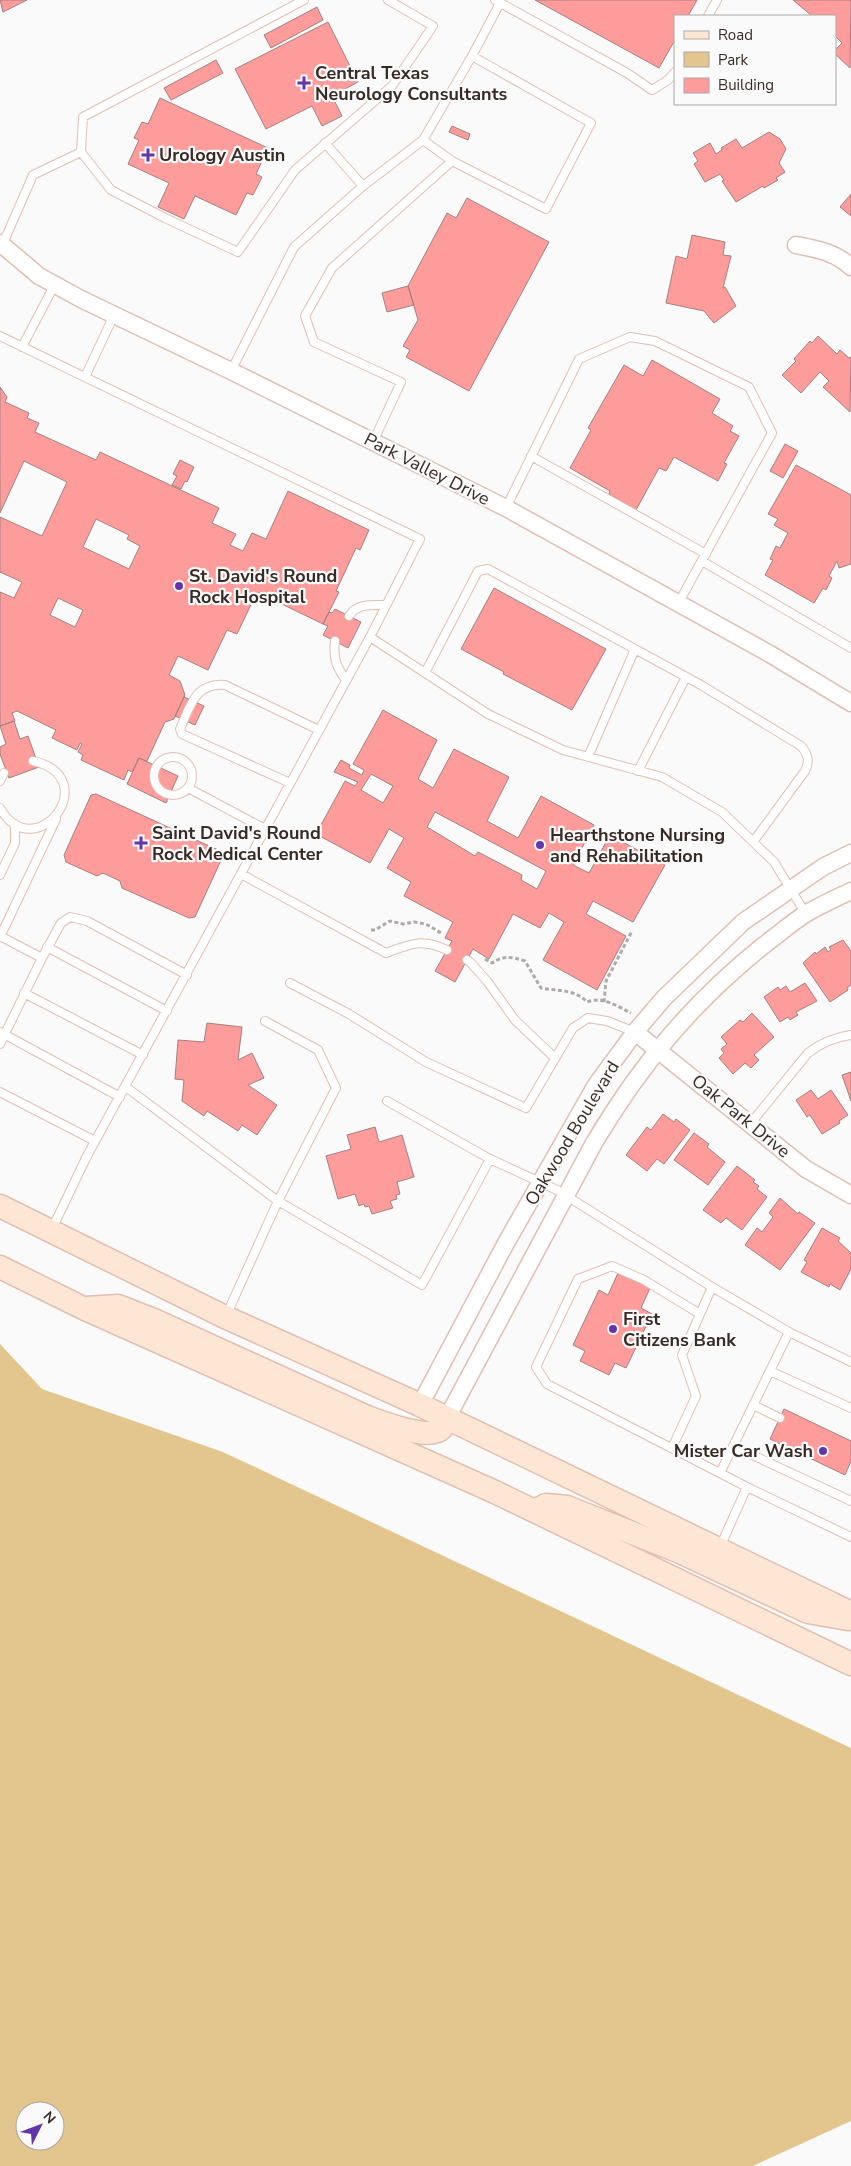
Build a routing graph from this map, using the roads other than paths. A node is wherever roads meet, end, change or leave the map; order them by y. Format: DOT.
graph roads {
  1 [pos="304,0"];
  2 [pos="388,0"];
  3 [pos="717,0"];
  4 [pos="498,1"];
  5 [pos="709,15"];
  6 [pos="472,56"];
  7 [pos="674,73"];
  8 [pos="423,140"];
  9 [pos="325,143"];
  10 [pos="81,152"];
  11 [pos="452,161"];
  12 [pos="363,186"];
  13 [pos="1,244"];
  14 [pos="796,245"];
  15 [pos="851,267"];
  16 [pos="54,284"];
  17 [pos="114,315"];
  18 [pos="0,336"];
  19 [pos="22,347"];
  20 [pos="231,371"];
  21 [pos="85,377"];
  22 [pos="373,442"];
  23 [pos="531,456"];
  24 [pos="506,508"];
  25 [pos="706,554"];
  26 [pos="702,562"];
  27 [pos="679,602"];
  28 [pos="386,605"];
  29 [pos="349,616"];
  30 [pos="370,636"];
  31 [pos="335,641"];
  32 [pos="851,648"];
  33 [pos="635,649"];
  34 [pos="425,673"];
  35 [pos="686,677"];
  36 [pos="346,680"];
  37 [pos="851,703"];
  38 [pos="319,730"];
  39 [pos="588,757"];
  40 [pos="33,761"];
  41 [pos="638,771"];
  42 [pos="4,773"];
  43 [pos="0,781"];
  44 [pos="290,783"];
  45 [pos="188,788"];
  46 [pos="0,808"];
  47 [pos="58,814"];
  48 [pos="15,824"];
  49 [pos="265,830"];
  50 [pos="752,842"];
  51 [pos="851,853"];
  52 [pos="241,874"];
  53 [pos="0,875"];
  54 [pos="791,889"];
  55 [pos="851,891"];
  56 [pos="806,914"];
  57 [pos="0,936"];
  58 [pos="47,947"];
  59 [pos="446,950"];
  60 [pos="42,958"];
  61 [pos="466,960"];
  62 [pos="187,975"];
  63 [pos="290,983"];
  64 [pos="24,993"];
  65 [pos="167,1011"];
  66 [pos="265,1021"];
  67 [pos="635,1032"];
  68 [pos="2,1033"];
  69 [pos="851,1036"];
  70 [pos="0,1044"];
  71 [pos="657,1049"];
  72 [pos="143,1056"];
  73 [pos="555,1058"];
  74 [pos="126,1087"];
  75 [pos="0,1092"];
  76 [pos="120,1097"];
  77 [pos="387,1101"];
  78 [pos="750,1124"];
  79 [pos="95,1141"];
  80 [pos="490,1159"];
  81 [pos="542,1182"];
  82 [pos="851,1195"];
  83 [pos="566,1196"];
  84 [pos="278,1201"];
  85 [pos="0,1206"];
  86 [pos="52,1230"];
  87 [pos="0,1267"];
  88 [pos="712,1287"];
  89 [pos="83,1308"];
  90 [pos="700,1314"];
  91 [pos="225,1317"];
  92 [pos="789,1332"];
  93 [pos="851,1362"];
  94 [pos="770,1371"];
  95 [pos="420,1405"];
  96 [pos="753,1405"];
  97 [pos="851,1408"];
  98 [pos="448,1418"];
  99 [pos="780,1418"];
  100 [pos="733,1446"];
  101 [pos="672,1448"];
  102 [pos="720,1473"];
  103 [pos="747,1487"];
  104 [pos="851,1502"];
  105 [pos="535,1511"];
  106 [pos="851,1537"];
  107 [pos="719,1548"];
  108 [pos="851,1613"];
  109 [pos="851,1619"];
  110 [pos="851,1664"];
  1 -- 10 [label="lane"];
  2 -- 9 [label="lane"];
  3 -- 5 [label="lane"];
  4 -- 6 [label="lane"];
  4 -- 7 [label="lane"];
  6 -- 8 [label="lane"];
  6 -- 11 [label="lane"];
  8 -- 11 [label="lane"];
  8 -- 12 [label="lane"];
  9 -- 10 [label="lane"];
  9 -- 12 [label="lane"];
  10 -- 13 [label="lane"];
  11 -- 22 [label="lane"];
  12 -- 20 [label="lane"];
  13 -- 16 [label="street, Park Valley Drive"];
  14 -- 15 [label="street"];
  16 -- 17 [label="street, Park Valley Drive"];
  16 -- 19 [label="lane"];
  17 -- 20 [label="street, Park Valley Drive"];
  17 -- 21 [label="lane"];
  18 -- 19 [label="lane"];
  19 -- 21 [label="lane"];
  20 -- 22 [label="street, Park Valley Drive"];
  21 -- 28 [label="lane"];
  22 -- 24 [label="street, Park Valley Drive"];
  23 -- 24 [label="lane"];
  23 -- 25 [label="lane"];
  23 -- 25 [label="lane"];
  24 -- 27 [label="street, Park Valley Drive"];
  25 -- 26 [label="lane"];
  26 -- 27 [label="lane"];
  26 -- 32 [label="lane"];
  27 -- 37 [label="street, Park Valley Drive"];
  28 -- 29 [label="lane"];
  28 -- 30 [label="lane"];
  30 -- 34 [label="lane"];
  30 -- 36 [label="lane"];
  31 -- 36 [label="lane"];
  33 -- 34 [label="lane"];
  33 -- 35 [label="lane"];
  33 -- 39 [label="lane"];
  34 -- 39 [label="lane"];
  35 -- 41 [label="lane"];
  35 -- 50 [label="lane"];
  36 -- 38 [label="lane"];
  38 -- 44 [label="lane"];
  38 -- 44 [label="lane"];
  39 -- 41 [label="lane"];
  40 -- 47 [label="lane"];
  41 -- 50 [label="lane"];
  42 -- 43 [label="lane"];
  44 -- 49 [label="lane"];
  45 -- 45 [label="lane"];
  45 -- 49 [label="lane"];
  46 -- 48 [label="lane"];
  47 -- 48 [label="lane"];
  47 -- 57 [label="lane"];
  48 -- 53 [label="lane"];
  49 -- 52 [label="lane"];
  50 -- 54 [label="lane"];
  51 -- 54 [label="street, Oakwood Boulevard"];
  52 -- 59 [label="lane"];
  52 -- 62 [label="lane"];
  54 -- 56 [label="lane"];
  54 -- 67 [label="street, Oakwood Boulevard"];
  55 -- 56 [label="street, Oakwood Boulevard"];
  56 -- 71 [label="street, Oakwood Boulevard"];
  57 -- 60 [label="lane"];
  58 -- 60 [label="lane"];
  58 -- 62 [label="lane"];
  58 -- 65 [label="lane"];
  60 -- 64 [label="lane"];
  61 -- 73 [label="lane"];
  62 -- 65 [label="lane"];
  63 -- 73 [label="lane"];
  64 -- 68 [label="lane"];
  64 -- 72 [label="lane"];
  65 -- 72 [label="lane"];
  66 -- 84 [label="lane"];
  67 -- 71 [label="street, Oak Park Drive"];
  67 -- 73 [label="lane"];
  67 -- 81 [label="street, Oakwood Boulevard"];
  68 -- 70 [label="lane"];
  68 -- 76 [label="lane"];
  69 -- 78 [label="lane"];
  71 -- 78 [label="street, Oak Park Drive"];
  71 -- 83 [label="street, Oakwood Boulevard"];
  72 -- 74 [label="lane"];
  74 -- 76 [label="lane"];
  74 -- 84 [label="lane"];
  75 -- 79 [label="lane"];
  76 -- 79 [label="lane"];
  77 -- 80 [label="lane"];
  78 -- 82 [label="street, Oak Park Drive"];
  79 -- 86 [label="lane"];
  80 -- 81 [label="lane"];
  80 -- 84 [label="lane"];
  81 -- 83 [label="lane"];
  81 -- 95 [label="street, Oakwood Boulevard"];
  83 -- 88 [label="lane"];
  83 -- 98 [label="street, Oakwood Boulevard"];
  84 -- 91 [label="lane"];
  85 -- 86 [label="main road"];
  86 -- 91 [label="main road"];
  87 -- 89 [label="main road"];
  88 -- 90 [label="lane"];
  88 -- 92 [label="lane"];
  89 -- 98 [label="main road"];
  89 -- 105 [label="main road"];
  90 -- 101 [label="lane"];
  90 -- 101 [label="lane"];
  91 -- 95 [label="main road"];
  92 -- 93 [label="lane"];
  92 -- 94 [label="lane"];
  94 -- 96 [label="lane"];
  94 -- 97 [label="lane"];
  95 -- 98 [label="main road"];
  96 -- 99 [label="lane"];
  96 -- 100 [label="lane"];
  98 -- 107 [label="main road"];
  100 -- 102 [label="lane"];
  100 -- 104 [label="lane"];
  101 -- 102 [label="lane"];
  102 -- 103 [label="lane"];
  103 -- 106 [label="lane"];
  103 -- 107 [label="lane"];
  105 -- 109 [label="main road"];
  105 -- 110 [label="main road"];
  107 -- 108 [label="main road"];
}
